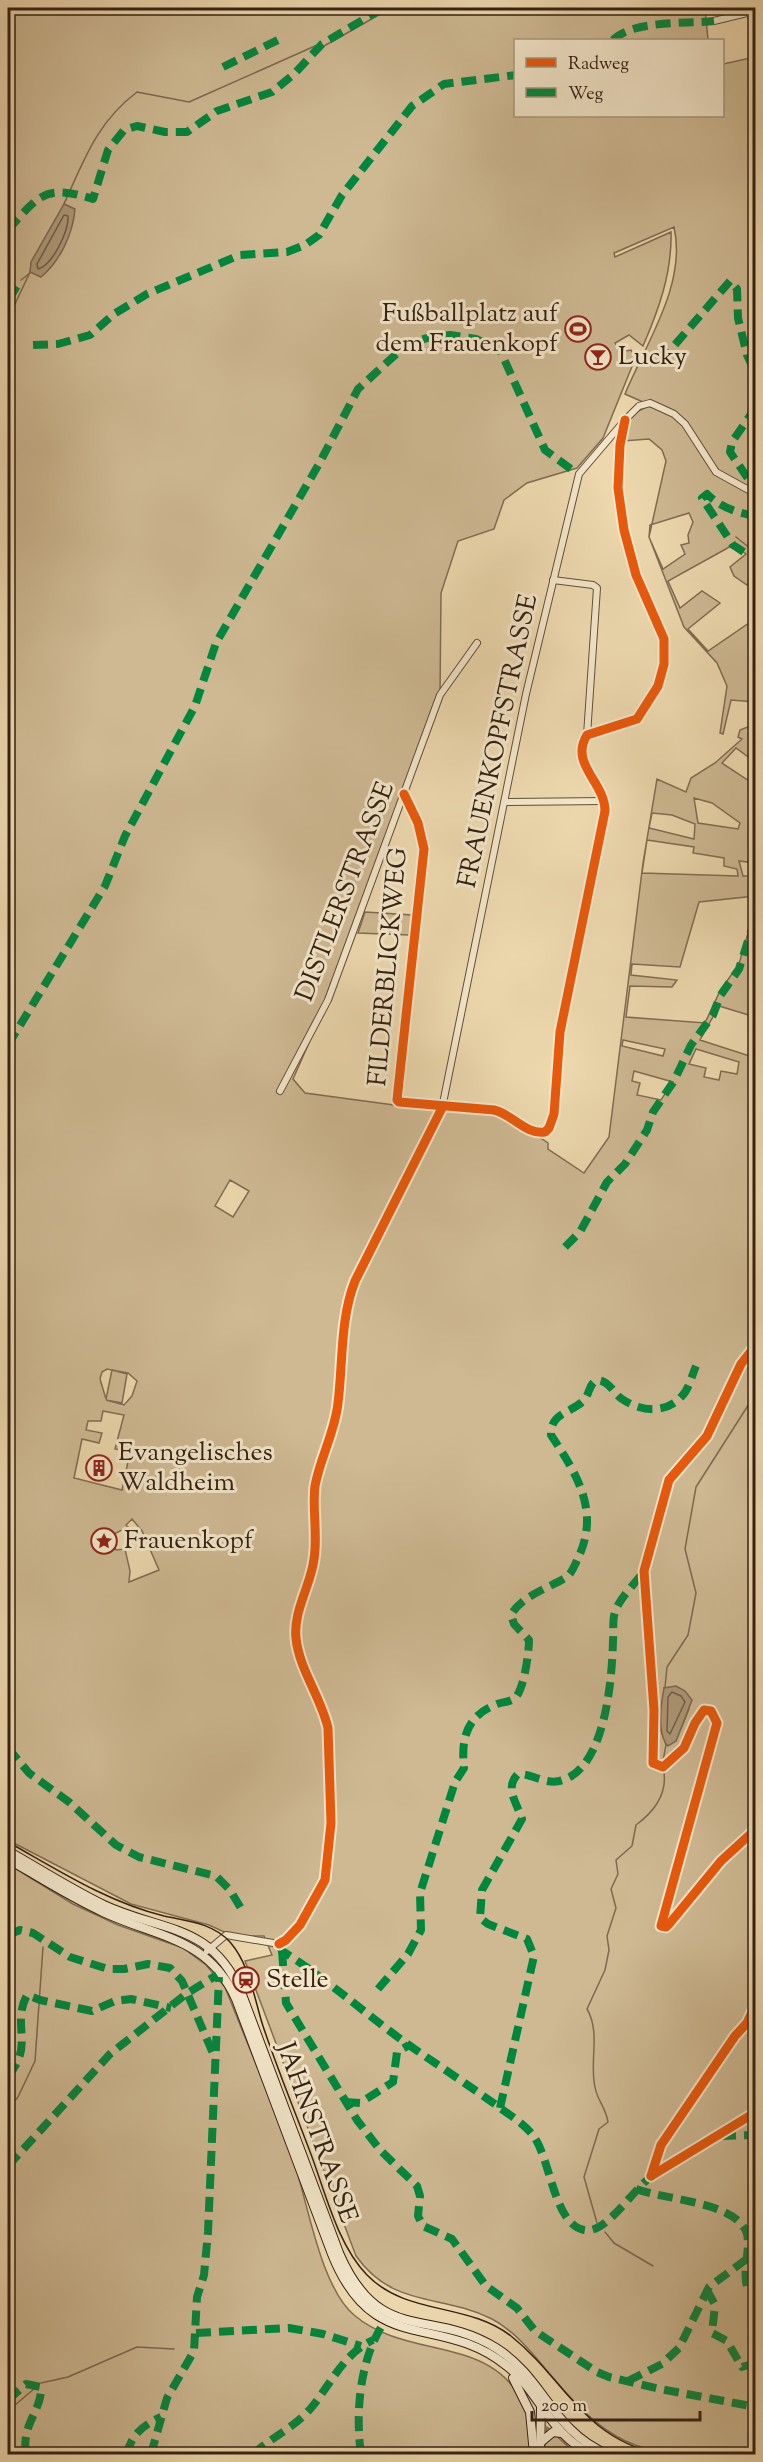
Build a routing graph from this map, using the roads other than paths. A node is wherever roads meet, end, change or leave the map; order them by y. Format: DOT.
graph roads {
  1 [pos="748,10"];
  2 [pos="756,14"];
  3 [pos="714,21"];
  4 [pos="625,420"];
  5 [pos="607,438"];
  6 [pos="620,446"];
  7 [pos="756,494"];
  8 [pos="553,580"];
  9 [pos="477,643"];
  10 [pos="587,735"];
  11 [pos="404,794"];
  12 [pos="605,801"];
  13 [pos="505,802"];
  14 [pos="280,1091"];
  15 [pos="443,1106"];
  16 [pos="8,1851"];
  17 [pos="8,1859"];
  18 [pos="210,1947"];
  19 [pos="203,1954"];
  20 [pos="511,2368"];
  21 [pos="537,2387"];
  22 [pos="541,2406"];
  23 [pos="561,2433"];
  24 [pos="541,2442"];
  25 [pos="534,2454"];
  26 [pos="540,2454"];
  27 [pos="592,2454"];
  28 [pos="607,2454"];
  1 -- 2 [label="street"];
  1 -- 3 [label="street"];
  4 -- 5 [label="street, FRAUENKOPFSTRASSE"];
  4 -- 6 [label="street"];
  4 -- 7 [label="street, FRAUENKOPFSTRASSE"];
  5 -- 6 [label="street"];
  5 -- 8 [label="street, FRAUENKOPFSTRASSE"];
  6 -- 10 [label="street"];
  8 -- 10 [label="street"];
  8 -- 13 [label="street, FRAUENKOPFSTRASSE"];
  9 -- 11 [label="street, DISTLERSTRASSE"];
  10 -- 12 [label="street"];
  11 -- 14 [label="street, DISTLERSTRASSE"];
  11 -- 15 [label="street, FILDERBLICKWEG"];
  12 -- 13 [label="street"];
  12 -- 15 [label="street"];
  13 -- 15 [label="street, FRAUENKOPFSTRASSE"];
  15 -- 18 [label="street, FRAUENKOPFSTRASSE"];
  16 -- 18 [label="main road, JAHNSTRASSE"];
  17 -- 19 [label="main road, JAHNSTRASSE"];
  18 -- 19 [label="street"];
  18 -- 21 [label="main road, JAHNSTRASSE"];
  19 -- 20 [label="main road, JAHNSTRASSE"];
  20 -- 22 [label="main road"];
  20 -- 25 [label="main road"];
  21 -- 22 [label="main road"];
  21 -- 28 [label="main road, JAHNSTRASSE"];
  22 -- 23 [label="main road"];
  22 -- 24 [label="main road"];
  23 -- 24 [label="main road"];
  23 -- 27 [label="main road"];
  24 -- 26 [label="main road"];
}
